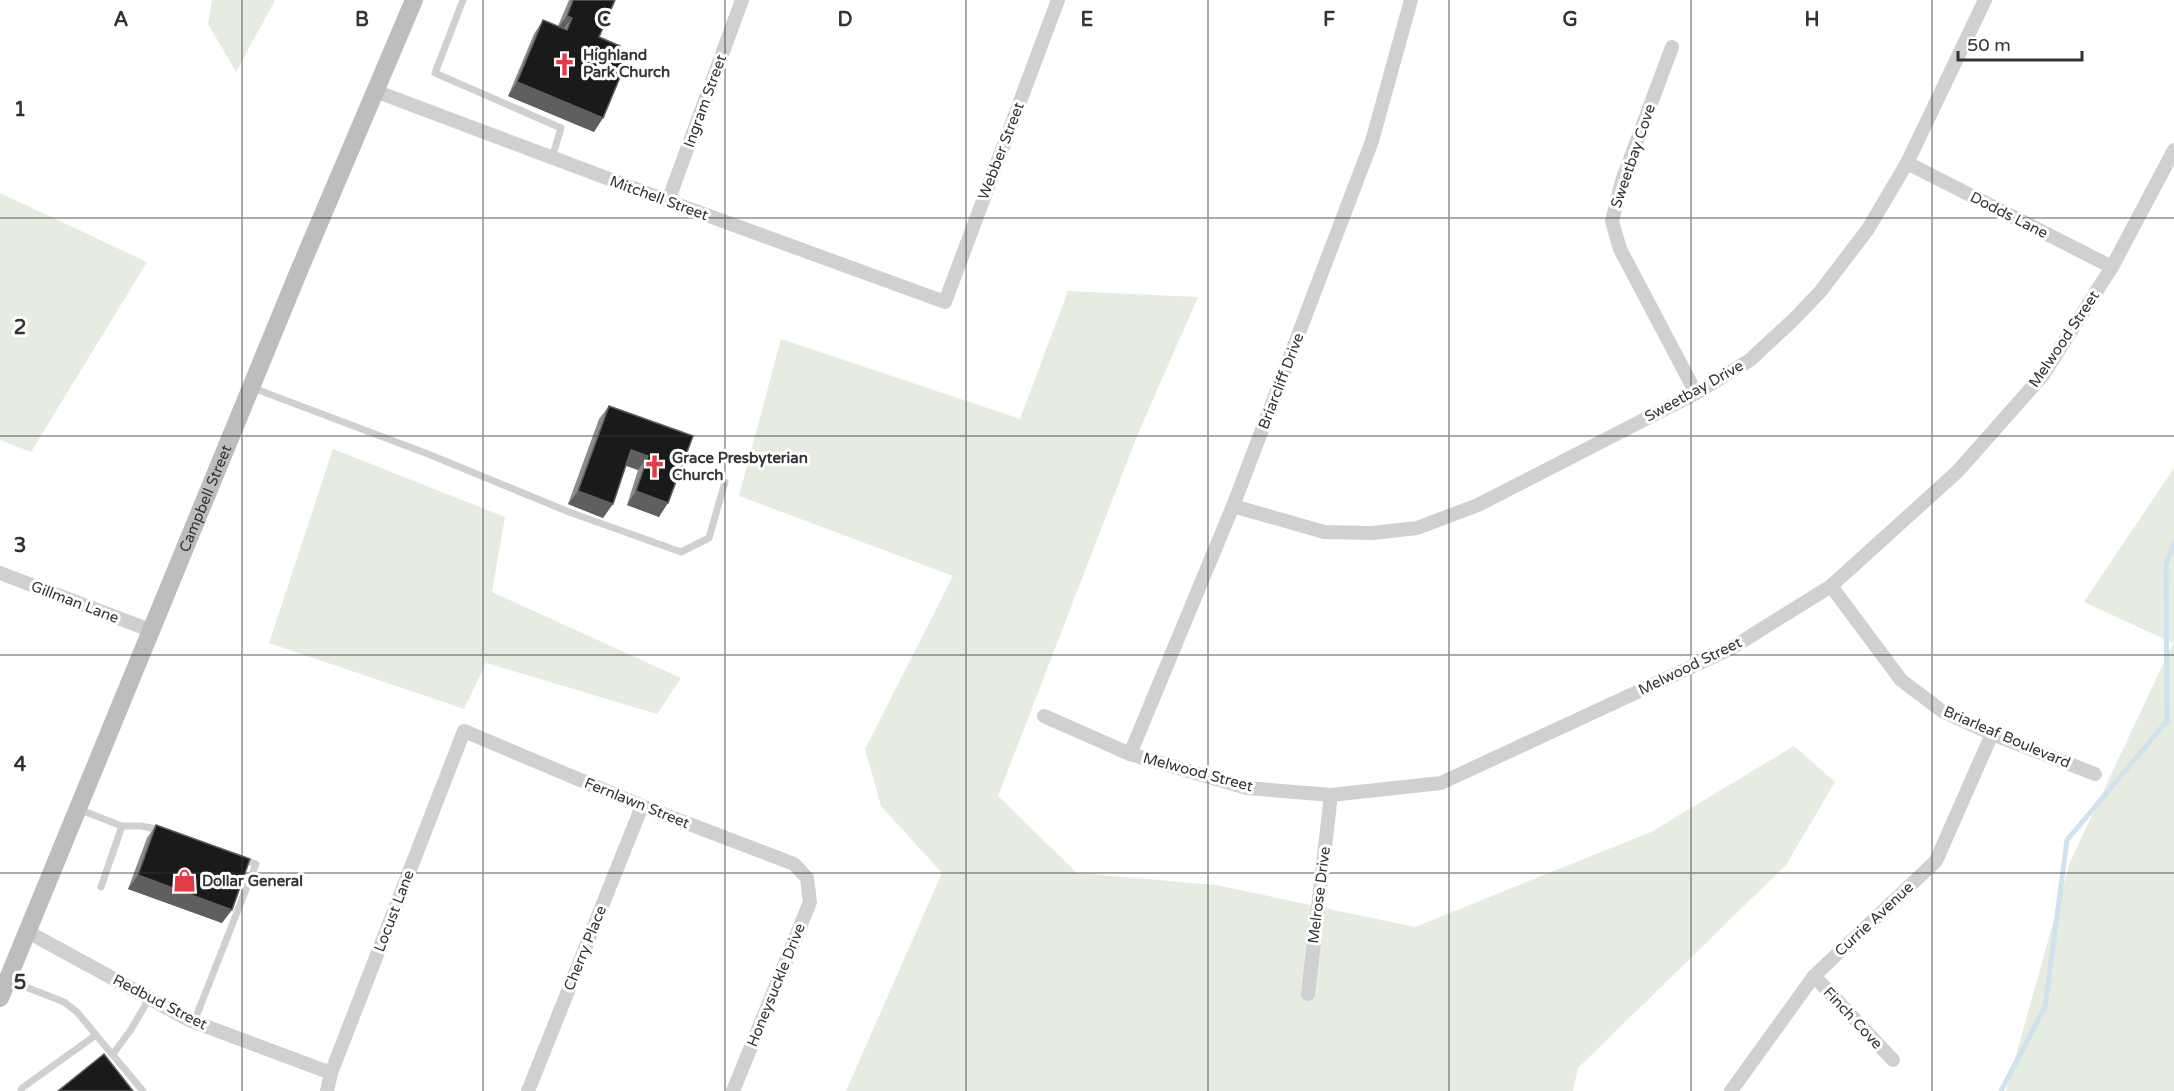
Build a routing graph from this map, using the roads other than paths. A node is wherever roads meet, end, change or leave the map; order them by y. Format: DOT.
graph roads {
  1 [pos="414,0"];
  2 [pos="463,0"];
  3 [pos="742,0"];
  4 [pos="1058,0"];
  5 [pos="1411,0"];
  6 [pos="1985,0"];
  7 [pos="1672,47"];
  8 [pos="375,91"];
  9 [pos="2174,150"];
  10 [pos="552,158"];
  11 [pos="1906,163"];
  12 [pos="668,201"];
  13 [pos="2112,267"];
  14 [pos="945,302"];
  15 [pos="251,387"];
  16 [pos="1696,393"];
  17 [pos="725,482"];
  18 [pos="1233,506"];
  19 [pos="0,573"];
  20 [pos="1831,586"];
  21 [pos="150,630"];
  22 [pos="1044,716"];
  23 [pos="464,731"];
  24 [pos="1992,734"];
  25 [pos="1130,754"];
  26 [pos="2095,774"];
  27 [pos="1331,795"];
  28 [pos="642,806"];
  29 [pos="78,808"];
  30 [pos="122,826"];
  31 [pos="170,833"];
  32 [pos="234,856"];
  33 [pos="807,878"];
  34 [pos="101,887"];
  35 [pos="28,932"];
  36 [pos="1814,976"];
  37 [pos="8,980"];
  38 [pos="1308,994"];
  39 [pos="0,998"];
  40 [pos="149,999"];
  41 [pos="194,1022"];
  42 [pos="96,1035"];
  43 [pos="113,1054"];
  44 [pos="1893,1060"];
  45 [pos="331,1073"];
  46 [pos="21,1091"];
  47 [pos="143,1091"];
  48 [pos="327,1091"];
  49 [pos="528,1091"];
  50 [pos="734,1091"];
  51 [pos="1731,1091"];
  1 -- 8 [label="main road, Campbell Street"];
  2 -- 10 [label="lane"];
  3 -- 12 [label="street, Ingram Street"];
  4 -- 14 [label="street, Webber Street"];
  5 -- 18 [label="street, Briarcliff Drive"];
  6 -- 11 [label="street, Sweetbay Drive"];
  7 -- 16 [label="street, Sweetbay Cove"];
  8 -- 10 [label="street, Mitchell Street"];
  8 -- 15 [label="main road, Campbell Street"];
  9 -- 13 [label="street, Melwood Street"];
  10 -- 12 [label="street, Mitchell Street"];
  11 -- 13 [label="street, Dodds Lane"];
  11 -- 16 [label="street, Sweetbay Drive"];
  12 -- 14 [label="street, Mitchell Street"];
  13 -- 20 [label="street, Melwood Street"];
  15 -- 17 [label="lane"];
  15 -- 21 [label="main road, Campbell Street"];
  16 -- 18 [label="street, Sweetbay Drive"];
  18 -- 25 [label="street, Briarcliff Drive"];
  19 -- 21 [label="street, Gillman Lane"];
  20 -- 24 [label="street, Briarleaf Boulevard"];
  20 -- 27 [label="street, Melwood Street"];
  21 -- 29 [label="main road, Campbell Street"];
  22 -- 25 [label="street, Melwood Street"];
  23 -- 28 [label="street, Fernlawn Street"];
  23 -- 45 [label="street, Locust Lane"];
  24 -- 26 [label="street, Briarleaf Boulevard"];
  24 -- 36 [label="street, Currie Avenue"];
  25 -- 27 [label="street, Melwood Street"];
  27 -- 38 [label="street, Melrose Drive"];
  28 -- 33 [label="street, Fernlawn Street"];
  28 -- 49 [label="street, Cherry Place"];
  29 -- 30 [label="lane"];
  29 -- 35 [label="main road, Campbell Street"];
  30 -- 31 [label="lane"];
  30 -- 34 [label="lane"];
  32 -- 41 [label="lane"];
  33 -- 50 [label="street, Honeysuckle Drive"];
  35 -- 37 [label="main road, Campbell Street"];
  35 -- 40 [label="street, Redbud Street"];
  36 -- 44 [label="street, Finch Cove"];
  36 -- 51 [label="street, Currie Avenue"];
  37 -- 39 [label="main road, Campbell Street"];
  37 -- 42 [label="lane"];
  40 -- 41 [label="street, Redbud Street"];
  40 -- 43 [label="lane"];
  41 -- 45 [label="street, Redbud Street"];
  42 -- 43 [label="lane"];
  42 -- 46 [label="lane"];
  43 -- 47 [label="lane"];
  45 -- 48 [label="street, Locust Lane"];
}
